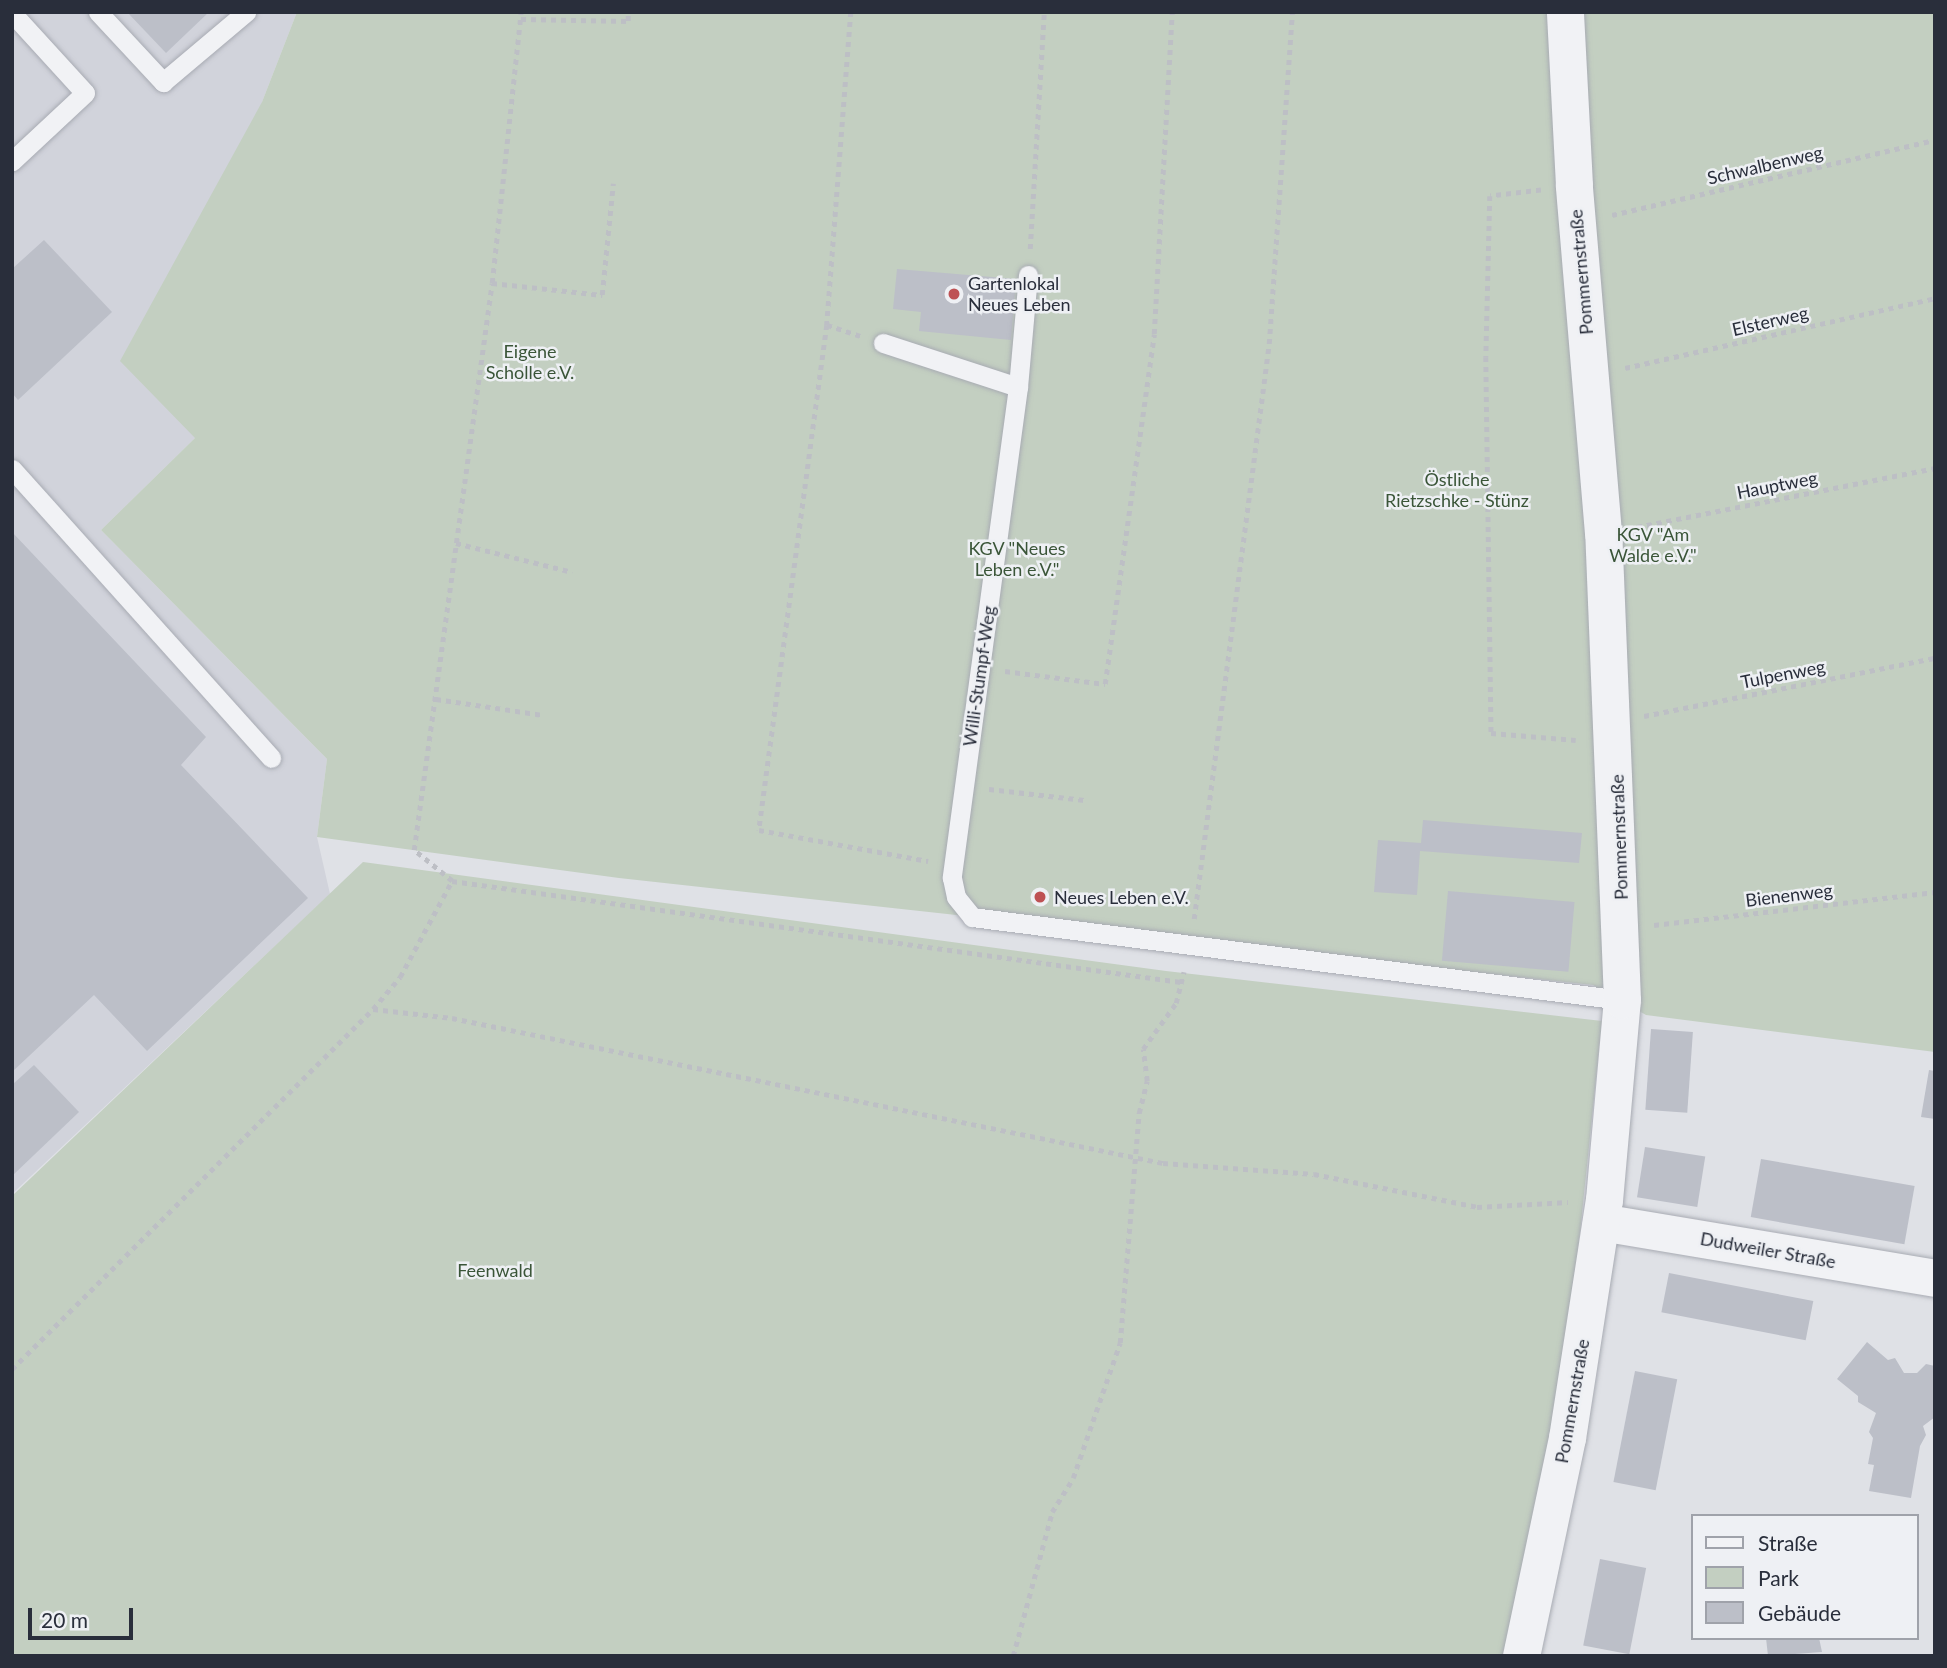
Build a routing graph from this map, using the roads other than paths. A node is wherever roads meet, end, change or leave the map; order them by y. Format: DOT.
graph roads {
  1 [pos="98,12"];
  2 [pos="246,12"];
  3 [pos="1565,12"];
  4 [pos="12,13"];
  5 [pos="12,161"];
  6 [pos="1028,275"];
  7 [pos="883,343"];
  8 [pos="1018,387"];
  9 [pos="12,469"];
  10 [pos="271,758"];
  11 [pos="1622,1000"];
  12 [pos="1602,1211"];
  13 [pos="1935,1278"];
  14 [pos="1521,1656"];
  1 -- 2 [label="lane"];
  3 -- 11 [label="street, Pommernstraße"];
  4 -- 5 [label="lane"];
  6 -- 8 [label="lane, Willi-Stumpf-Weg"];
  7 -- 8 [label="lane"];
  8 -- 11 [label="lane, Willi-Stumpf-Weg"];
  9 -- 10 [label="lane"];
  11 -- 12 [label="street, Pommernstraße"];
  12 -- 13 [label="street, Dudweiler Straße"];
  12 -- 14 [label="street, Pommernstraße"];
}
